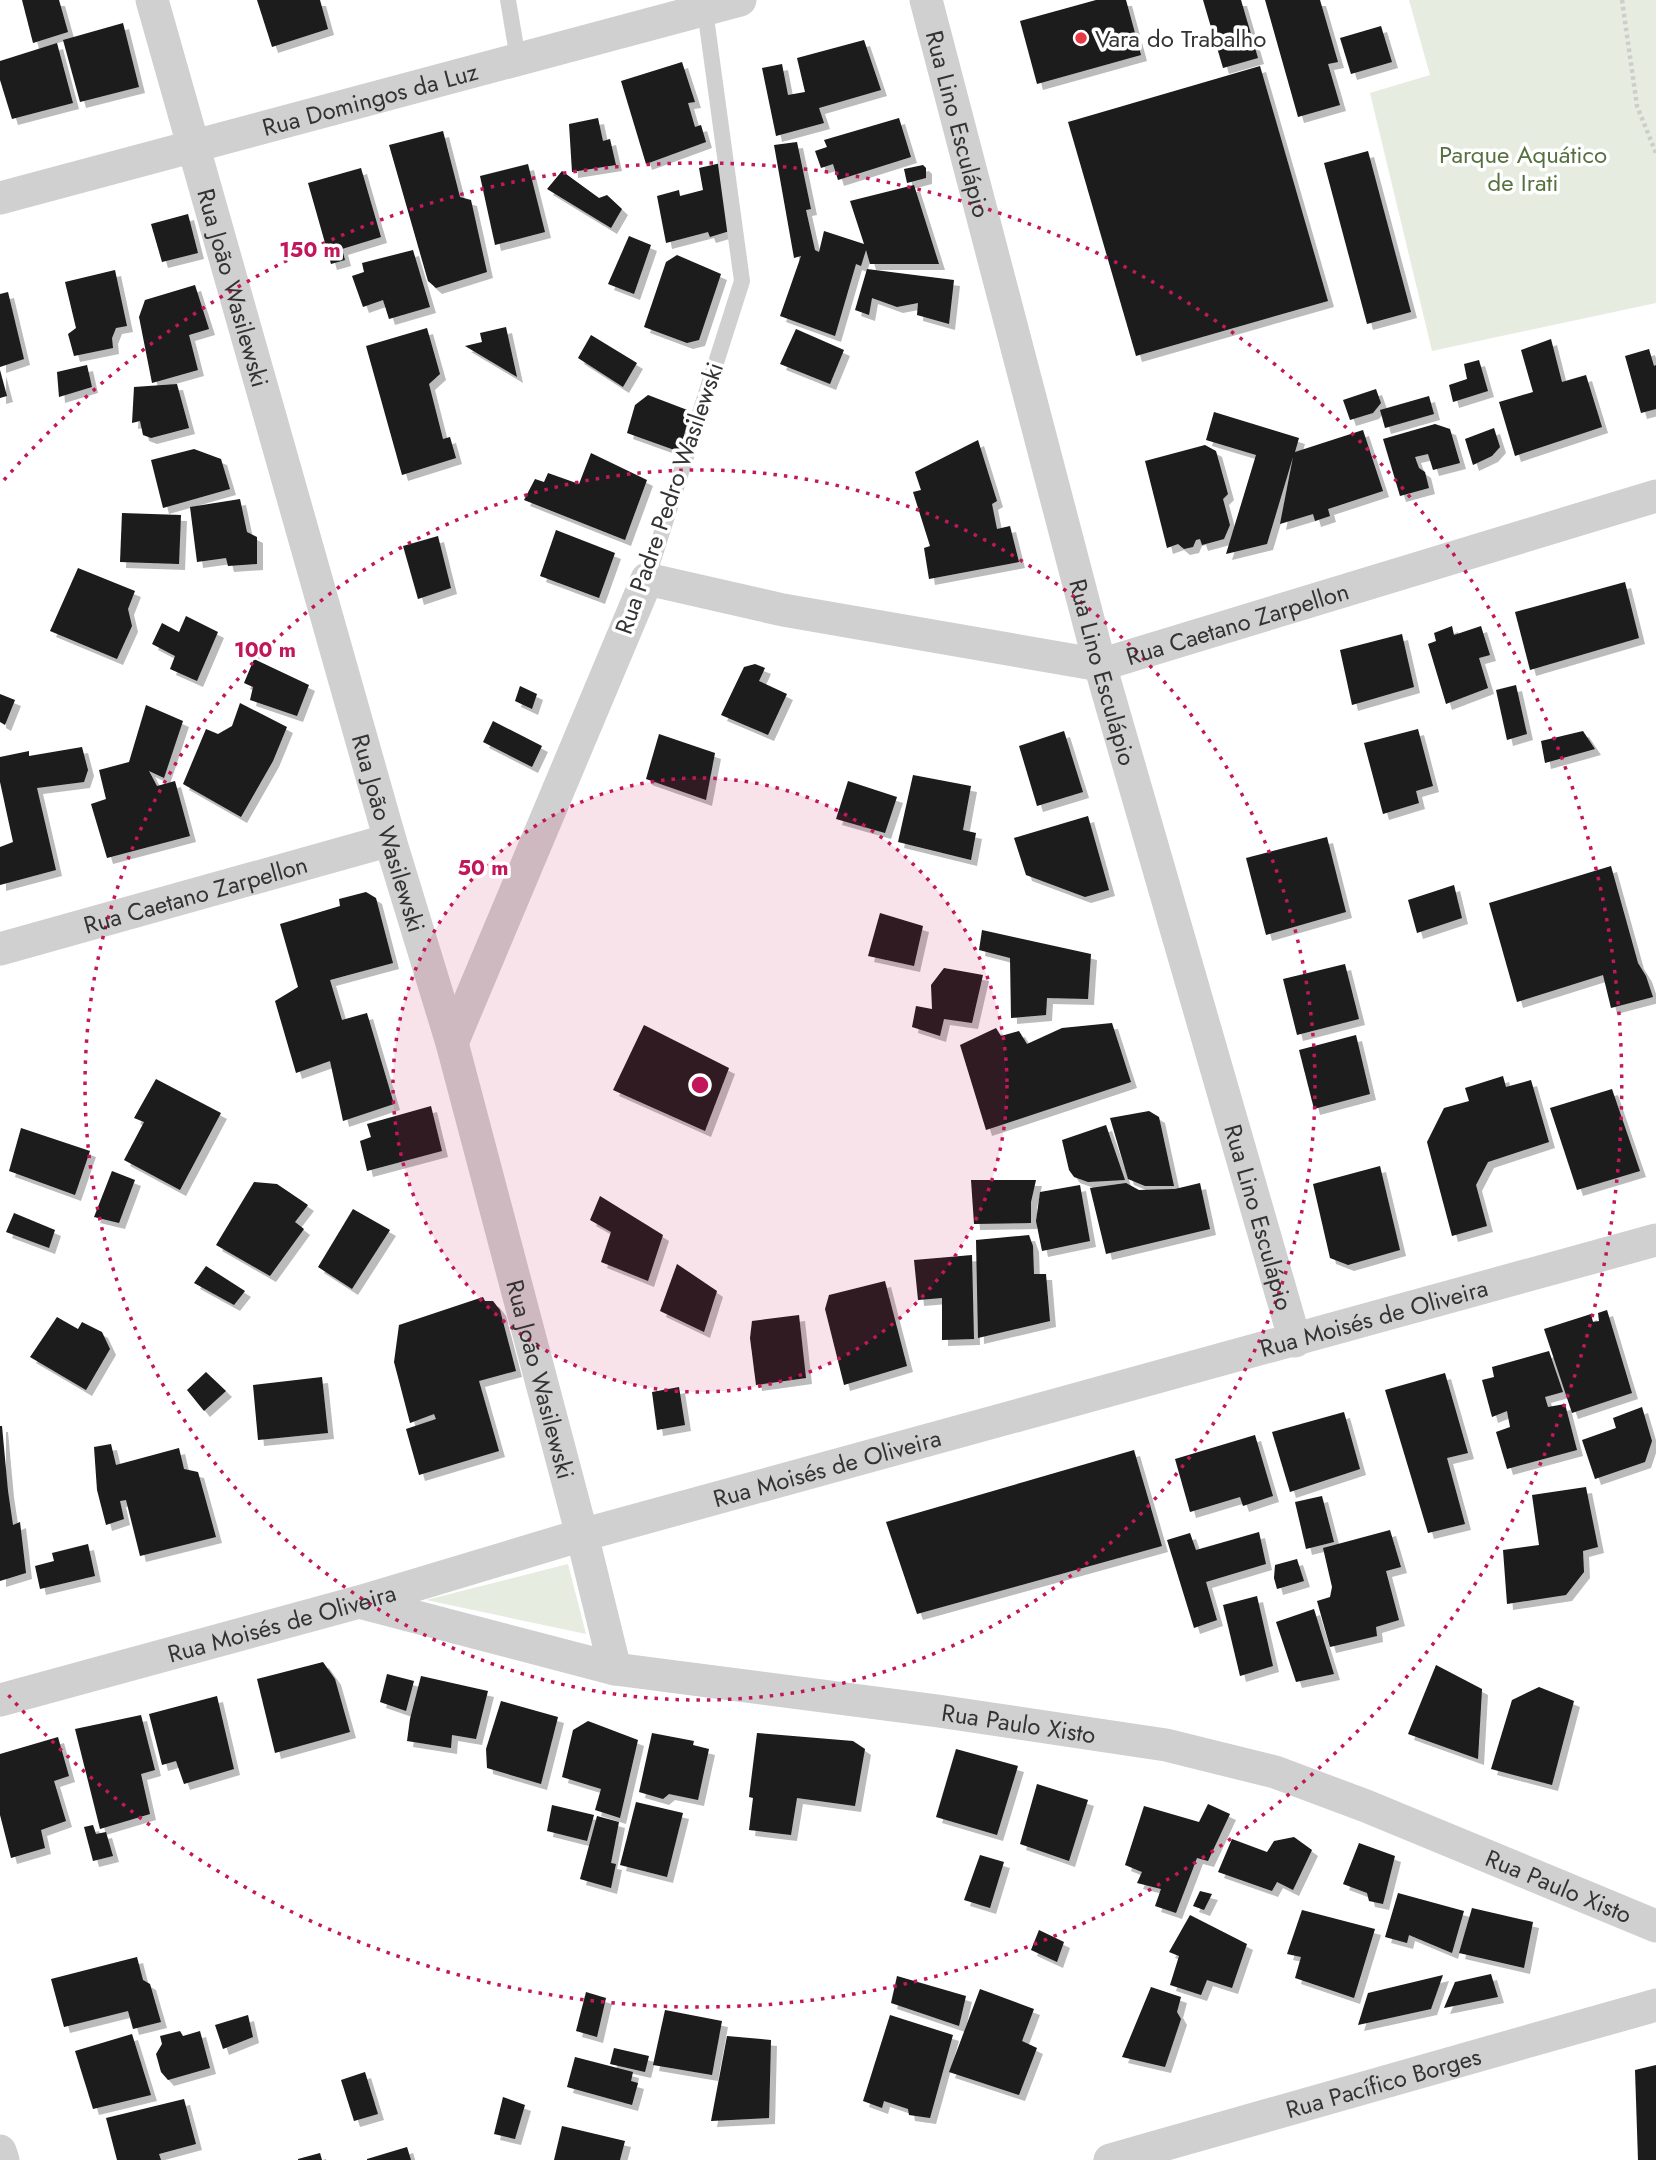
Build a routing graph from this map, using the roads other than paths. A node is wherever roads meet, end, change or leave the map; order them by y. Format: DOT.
graph roads {
  1 [pos="152,0"];
  2 [pos="508,0"];
  3 [pos="740,0"];
  4 [pos="926,0"];
  5 [pos="705,10"];
  6 [pos="518,59"];
  7 [pos="194,146"];
  8 [pos="0,198"];
  9 [pos="1656,496"];
  10 [pos="647,579"];
  11 [pos="1100,666"];
  12 [pos="390,840"];
  13 [pos="0,948"];
  14 [pos="452,1043"];
  15 [pos="1656,1240"];
  16 [pos="1295,1341"];
  17 [pos="582,1535"];
  18 [pos="359,1602"];
  19 [pos="615,1669"];
  20 [pos="0,1700"];
  21 [pos="1656,1926"];
  22 [pos="1656,2005"];
  23 [pos="0,2151"];
  24 [pos="3,2160"];
  25 [pos="1110,2160"];
  1 -- 7 [label="street, Rua João Wasilewski"];
  2 -- 6 [label="lane"];
  3 -- 5 [label="street, Rua Domingos da Luz"];
  4 -- 11 [label="street, Rua Lino Esculápio"];
  5 -- 6 [label="street, Rua Domingos da Luz"];
  5 -- 10 [label="lane, Rua Padre Pedro Wasilewski"];
  6 -- 7 [label="street, Rua Domingos da Luz"];
  7 -- 8 [label="street, Rua Domingos da Luz"];
  7 -- 12 [label="street, Rua João Wasilewski"];
  9 -- 11 [label="street, Rua Caetano Zarpellon"];
  10 -- 11 [label="street, Rua Caetano Zarpellon"];
  10 -- 14 [label="street, Rua Padre Pedro Wasilewski"];
  11 -- 16 [label="street, Rua Lino Esculápio"];
  12 -- 13 [label="street, Rua Caetano Zarpellon"];
  12 -- 14 [label="street, Rua João Wasilewski"];
  14 -- 17 [label="street, Rua João Wasilewski"];
  15 -- 16 [label="street, Rua Moisés de Oliveira"];
  16 -- 17 [label="street, Rua Moisés de Oliveira"];
  17 -- 18 [label="street, Rua Moisés de Oliveira"];
  17 -- 19 [label="street, Rua João Wasilewski"];
  18 -- 19 [label="street, Rua Paulo Xisto"];
  18 -- 20 [label="street, Rua Moisés de Oliveira"];
  19 -- 21 [label="street, Rua Paulo Xisto"];
  22 -- 25 [label="street, Rua Pacífico Borges"];
  23 -- 24 [label="street"];
}
